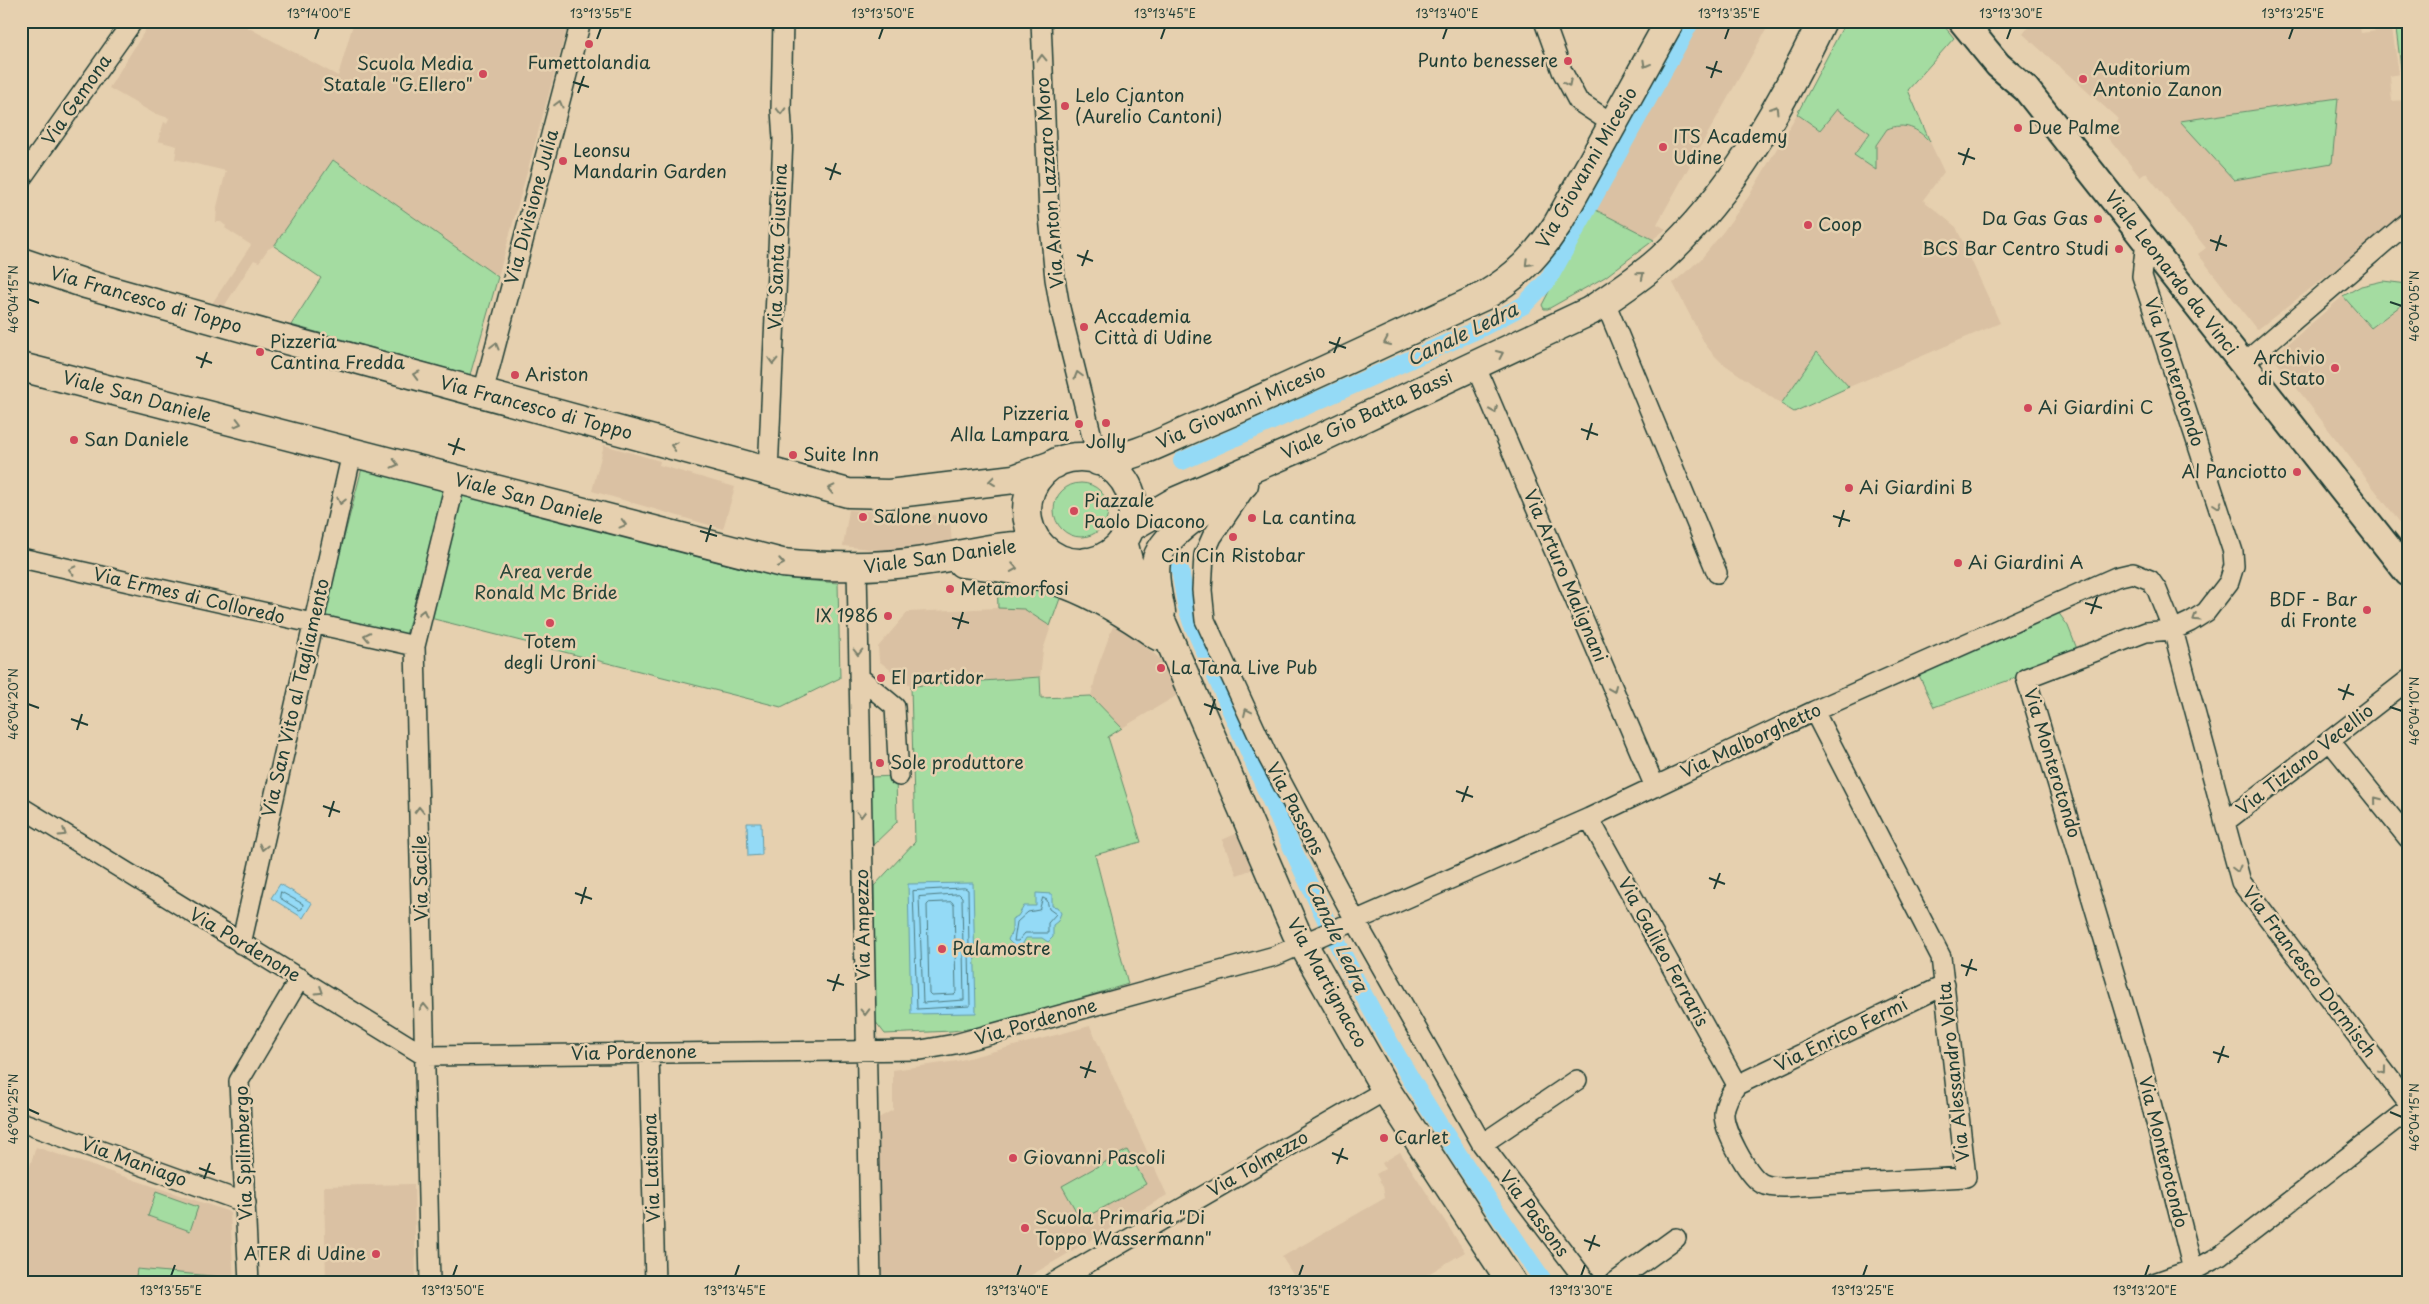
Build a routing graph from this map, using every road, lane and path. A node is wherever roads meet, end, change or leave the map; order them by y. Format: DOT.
graph roads {
  1 [pos="133,21"];
  2 [pos="581,21"];
  3 [pos="783,21"];
  4 [pos="1041,21"];
  5 [pos="1544,21"];
  6 [pos="1670,21"];
  7 [pos="1822,21"];
  8 [pos="1962,21"];
  9 [pos="1984,21"];
  10 [pos="2026,89"];
  11 [pos="1613,124"];
  12 [pos="21,179"];
  13 [pos="2408,222"];
  14 [pos="2146,241"];
  15 [pos="21,262"];
  16 [pos="1605,302"];
  17 [pos="2243,364"];
  18 [pos="1476,365"];
  19 [pos="21,367"];
  20 [pos="483,393"];
  21 [pos="1297,449"];
  22 [pos="352,453"];
  23 [pos="1098,461"];
  24 [pos="1055,464"];
  25 [pos="768,472"];
  26 [pos="1255,475"];
  27 [pos="458,480"];
  28 [pos="1126,535"];
  29 [pos="1043,548"];
  30 [pos="21,558"];
  31 [pos="931,560"];
  32 [pos="1086,562"];
  33 [pos="857,568"];
  34 [pos="1717,572"];
  35 [pos="2408,574"];
  36 [pos="312,624"];
  37 [pos="1160,630"];
  38 [pos="2173,630"];
  39 [pos="415,646"];
  40 [pos="858,677"];
  41 [pos="2408,680"];
  42 [pos="1814,711"];
  43 [pos="2330,741"];
  44 [pos="899,776"];
  45 [pos="1655,787"];
  46 [pos="21,807"];
  47 [pos="1589,818"];
  48 [pos="2225,822"];
  49 [pos="2408,838"];
  50 [pos="1349,923"];
  51 [pos="1310,941"];
  52 [pos="241,944"];
  53 [pos="300,978"];
  54 [pos="1945,985"];
  55 [pos="865,1050"];
  56 [pos="649,1053"];
  57 [pos="425,1056"];
  58 [pos="1577,1080"];
  59 [pos="1737,1086"];
  60 [pos="1386,1090"];
  61 [pos="2408,1103"];
  62 [pos="2408,1110"];
  63 [pos="21,1122"];
  64 [pos="1482,1144"];
  65 [pos="246,1203"];
  66 [pos="1676,1238"];
  67 [pos="2193,1270"];
  68 [pos="249,1283"];
  69 [pos="430,1283"];
  70 [pos="655,1283"];
  71 [pos="871,1283"];
  72 [pos="1053,1283"];
  73 [pos="1512,1283"];
  74 [pos="1587,1283"];
  75 [pos="1614,1283"];
  76 [pos="2154,1283"];
  1 -- 12 [label="street, Via Gemona"];
  20 -- 2 [label="street, Via Divisione Julia, one-way"];
  3 -- 25 [label="street, Via Santa Giustina, one-way"];
  23 -- 4 [label="street, Via Anton Lazzaro Moro, one-way"];
  5 -- 11 [label="street, one-way"];
  6 -- 11 [label="main road, Via Giovanni Micesio, one-way"];
  16 -- 7 [label="main road, Viale Gio Batta Bassi, one-way"];
  8 -- 10 [label="main road"];
  9 -- 10 [label="main road"];
  10 -- 14 [label="main road, Viale Leonardo da Vinci"];
  11 -- 23 [label="main road, Via Giovanni Micesio, one-way"];
  13 -- 17 [label="street"];
  14 -- 17 [label="main road, Viale Leonardo da Vinci"];
  14 -- 38 [label="street, Via Monterotondo, one-way"];
  20 -- 15 [label="main road, Via Francesco di Toppo, one-way"];
  18 -- 16 [label="main road, Viale Gio Batta Bassi, one-way"];
  16 -- 34 [label="street"];
  17 -- 35 [label="main road, Viale Leonardo da Vinci"];
  18 -- 21 [label="main road, Viale Gio Batta Bassi"];
  18 -- 45 [label="street, Via Arturo Malignani, one-way"];
  19 -- 22 [label="main road, Viale San Daniele, one-way"];
  25 -- 20 [label="main road, Via Francesco di Toppo, one-way"];
  21 -- 26 [label="main road"];
  21 -- 28 [label="main road, Viale Gio Batta Bassi"];
  22 -- 27 [label="main road, Viale San Daniele, one-way"];
  22 -- 36 [label="street, Via San Vito al Tagliamento, one-way"];
  23 -- 24 [label="main road"];
  23 -- 28 [label="main road"];
  24 -- 25 [label="main road, Via Francesco di Toppo, one-way"];
  24 -- 29 [label="main road"];
  26 -- 37 [label="main road"];
  50 -- 26 [label="street, Via Passons, one-way"];
  27 -- 33 [label="main road, Viale San Daniele, one-way"];
  39 -- 27 [label="street, Via Sacile, one-way"];
  28 -- 32 [label="main road"];
  28 -- 37 [label="main road, Via Martignacco"];
  29 -- 31 [label="main road, Viale San Daniele"];
  29 -- 32 [label="main road"];
  36 -- 30 [label="street, Via Ermes di Colloredo, one-way"];
  31 -- 33 [label="main road, Viale San Daniele"];
  31 -- 37 [label="main road, one-way"];
  32 -- 37 [label="main road, Via Martignacco"];
  33 -- 40 [label="street, Via Ampezzo, one-way"];
  39 -- 36 [label="street, Via Ermes di Colloredo, one-way"];
  36 -- 52 [label="street, Via San Vito al Tagliamento, one-way"];
  37 -- 51 [label="main road, Via Martignacco"];
  38 -- 42 [label="street, Via Malborghetto"];
  38 -- 48 [label="street, Via Francesco Dormisch"];
  38 -- 67 [label="street, Via Monterotondo"];
  57 -- 39 [label="street, Via Sacile, one-way"];
  40 -- 44 [label="street"];
  40 -- 55 [label="street, Via Ampezzo, one-way"];
  41 -- 43 [label="street, Via Tiziano Vecellio"];
  42 -- 45 [label="street, Via Malborghetto"];
  42 -- 54 [label="street, Via Alessandro Volta"];
  43 -- 48 [label="street, Via Tiziano Vecellio"];
  49 -- 43 [label="street, one-way"];
  45 -- 47 [label="street, Via Malborghetto"];
  46 -- 52 [label="street, Via Pordenone, one-way"];
  47 -- 50 [label="street, Via Malborghetto"];
  47 -- 59 [label="street, Via Galileo Ferraris"];
  48 -- 61 [label="street, Via Francesco Dormisch, one-way"];
  50 -- 51 [label="street, Via Malborghetto"];
  50 -- 64 [label="street, Via Passons"];
  51 -- 55 [label="street, Via Pordenone"];
  51 -- 60 [label="main road, Via Martignacco"];
  52 -- 53 [label="street, Via Pordenone"];
  53 -- 57 [label="street, Via Pordenone, one-way"];
  53 -- 65 [label="street, Via Spilimbergo"];
  54 -- 59 [label="street, Via Enrico Fermi"];
  54 -- 59 [label="street, Via Alessandro Volta"];
  55 -- 56 [label="street, Via Pordenone"];
  55 -- 71 [label="street, Via Ampezzo"];
  56 -- 57 [label="street, Via Pordenone"];
  56 -- 70 [label="street, Via Latisana"];
  57 -- 69 [label="street, Via Sacile"];
  58 -- 64 [label="street"];
  60 -- 72 [label="street, Via Tolmezzo"];
  60 -- 73 [label="main road, Via Martignacco"];
  62 -- 67 [label="street"];
  63 -- 65 [label="street, Via Maniago"];
  64 -- 74 [label="street, Via Passons"];
  65 -- 68 [label="street, Via Spilimbergo"];
  66 -- 75 [label="street"];
  67 -- 76 [label="street"];
}
